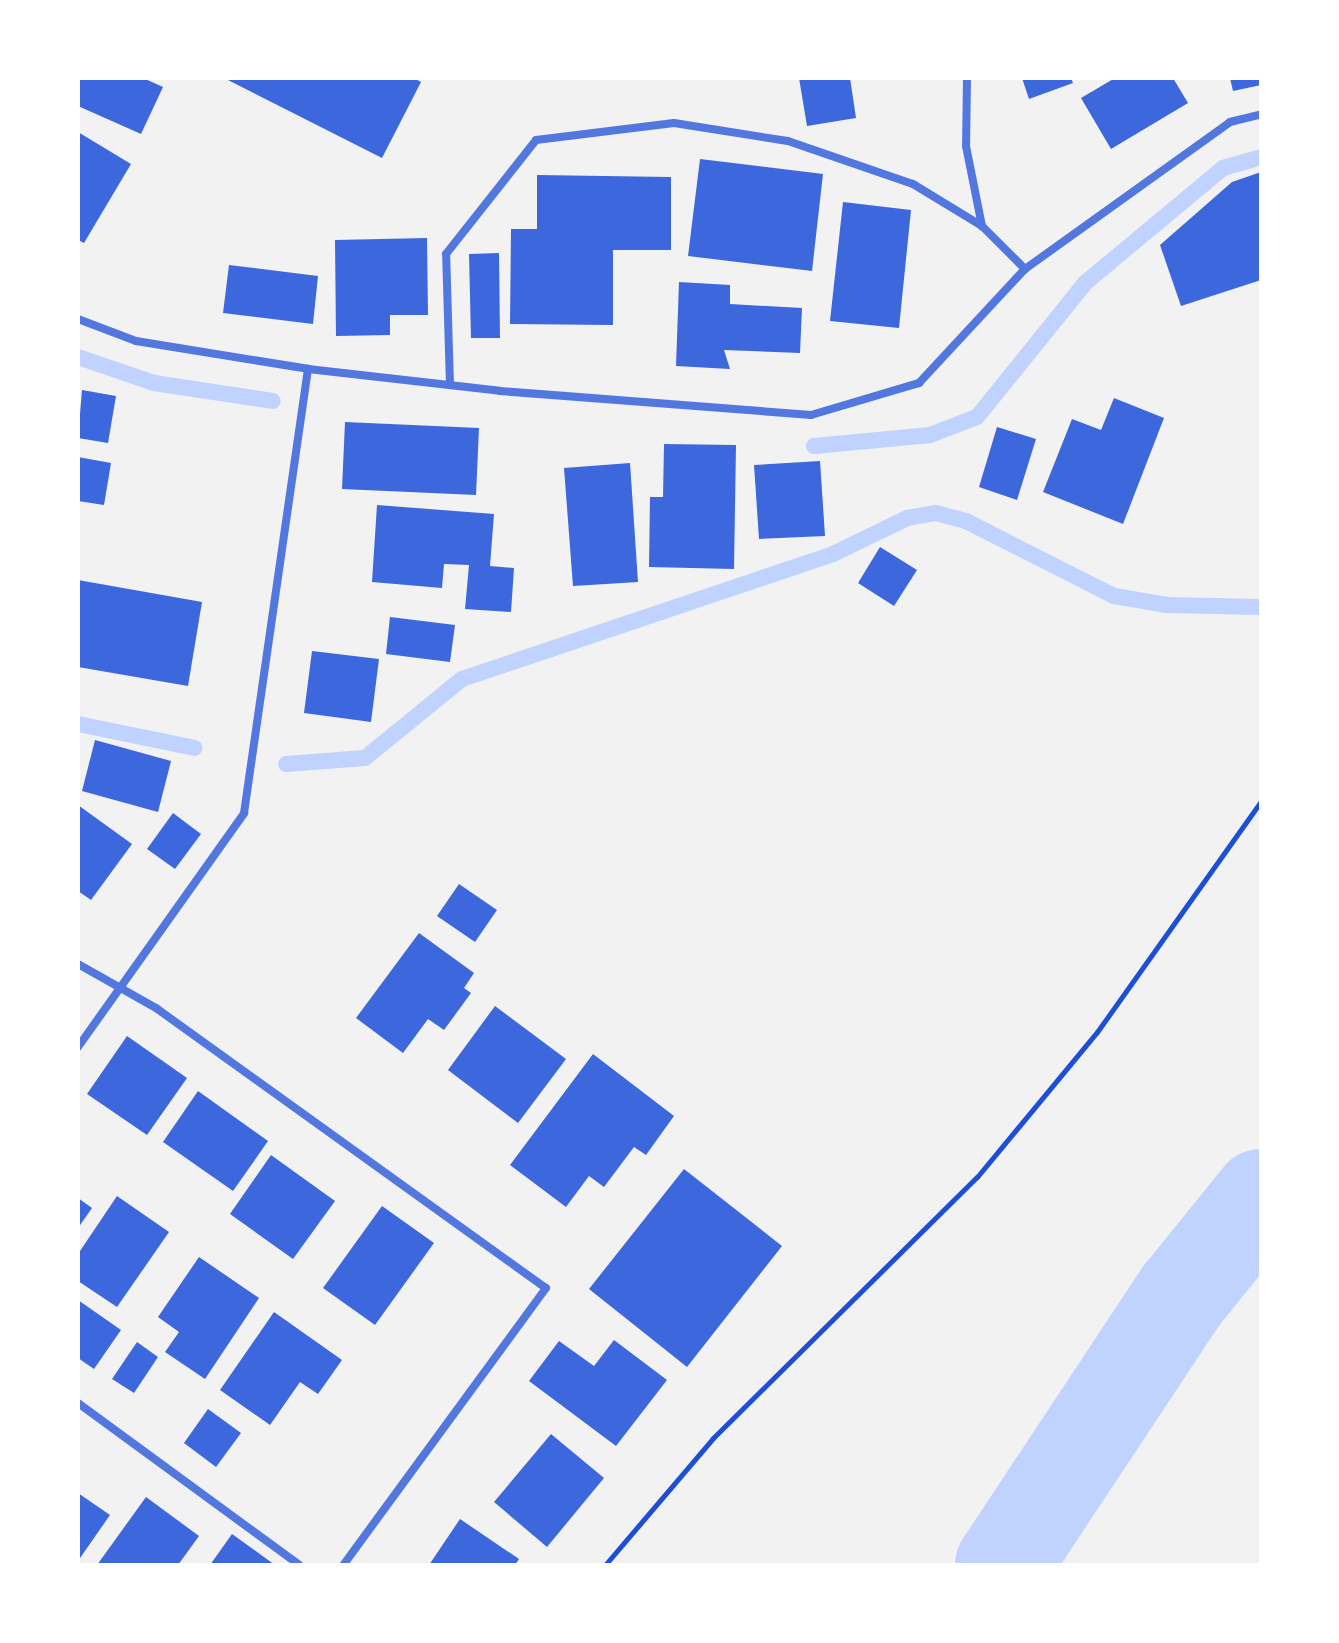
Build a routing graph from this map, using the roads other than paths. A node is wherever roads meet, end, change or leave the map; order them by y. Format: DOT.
graph roads {
  1 [pos="967,78"];
  2 [pos="1261,114"];
  3 [pos="982,226"];
  4 [pos="1025,269"];
  5 [pos="78,319"];
  6 [pos="308,369"];
  7 [pos="450,385"];
  8 [pos="78,964"];
  9 [pos="122,987"];
  10 [pos="78,1047"];
  11 [pos="78,1403"];
  12 [pos="299,1565"];
  13 [pos="343,1565"];
  1 -- 3 [label="street"];
  2 -- 4 [label="street"];
  3 -- 4 [label="street"];
  3 -- 7 [label="street"];
  4 -- 7 [label="street"];
  5 -- 6 [label="street"];
  6 -- 7 [label="street"];
  6 -- 9 [label="street"];
  8 -- 9 [label="street"];
  9 -- 10 [label="street"];
  9 -- 13 [label="street"];
  11 -- 12 [label="street"];
}
